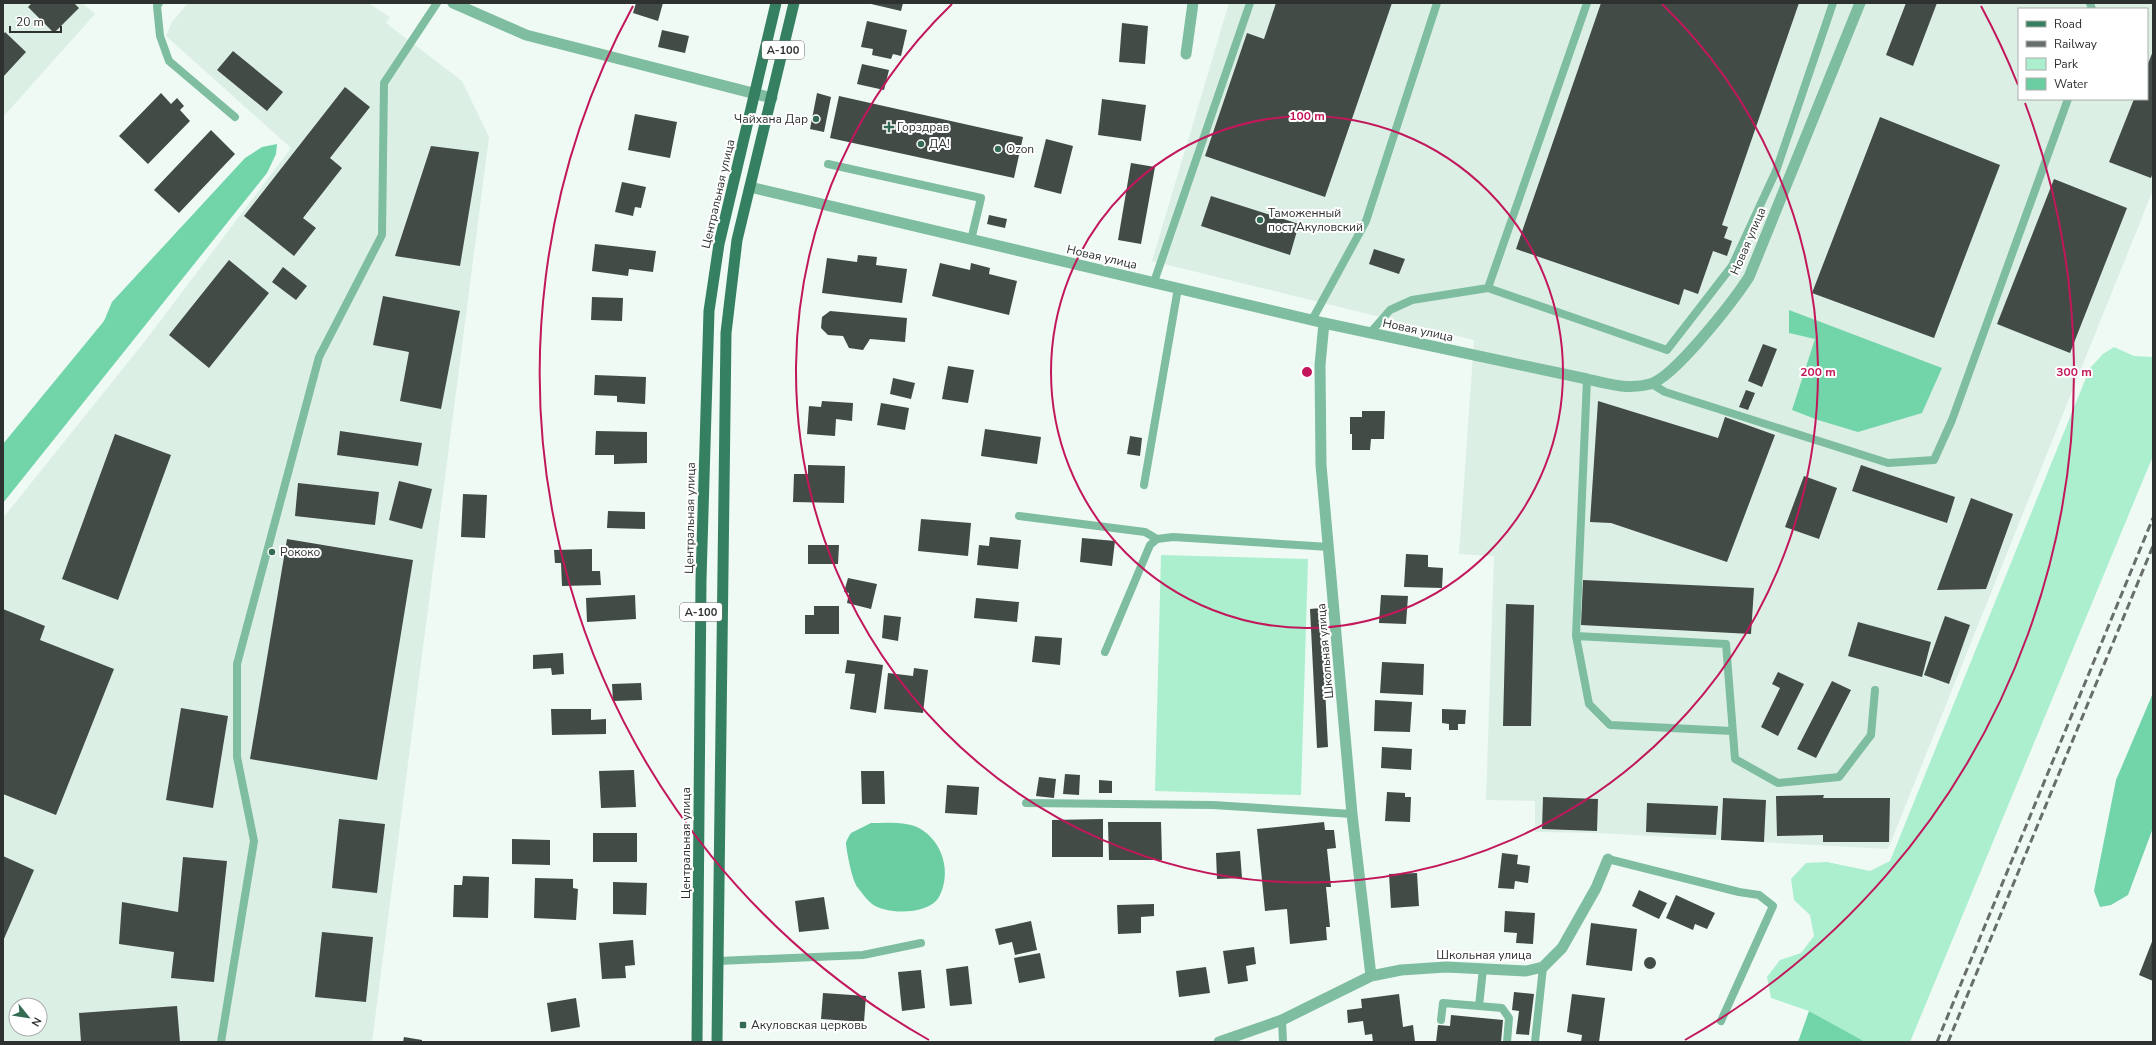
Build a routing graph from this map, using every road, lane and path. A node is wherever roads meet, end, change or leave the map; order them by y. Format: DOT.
graph roads {
  1 [pos="159,3"];
  2 [pos="437,3"];
  3 [pos="453,3"];
  4 [pos="776,3"];
  5 [pos="794,3"];
  6 [pos="1193,3"];
  7 [pos="1250,3"];
  8 [pos="1437,3"];
  9 [pos="1587,3"];
  10 [pos="1833,3"];
  11 [pos="1860,3"];
  12 [pos="1186,54"];
  13 [pos="755,93"];
  14 [pos="772,98"];
  15 [pos="2068,100"];
  16 [pos="234,118"];
  17 [pos="828,164"];
  18 [pos="750,187"];
  19 [pos="971,240"];
  20 [pos="1154,282"];
  21 [pos="1178,288"];
  22 [pos="1488,288"];
  23 [pos="1312,320"];
  24 [pos="1324,323"];
  25 [pos="1370,333"];
  26 [pos="1587,380"];
  27 [pos="1652,384"];
  28 [pos="1144,485"];
  29 [pos="1019,516"];
  30 [pos="1157,539"];
  31 [pos="1329,547"];
  32 [pos="1576,636"];
  33 [pos="1106,652"];
  34 [pos="1875,690"];
  35 [pos="1732,731"];
  36 [pos="1026,803"];
  37 [pos="1352,814"];
  38 [pos="1608,859"];
  39 [pos="921,943"];
  40 [pos="718,961"];
  41 [pos="1544,967"];
  42 [pos="1483,969"];
  43 [pos="1371,976"];
  44 [pos="1479,1006"];
  45 [pos="1282,1020"];
  46 [pos="1441,1020"];
  47 [pos="1721,1021"];
  48 [pos="221,1042"];
  49 [pos="697,1042"];
  50 [pos="716,1042"];
  51 [pos="1219,1042"];
  52 [pos="1283,1042"];
  53 [pos="1507,1042"];
  54 [pos="1535,1042"];
  1 -- 16 [label="lane"];
  2 -- 48 [label="lane"];
  3 -- 13 [label="street"];
  4 -- 13 [label="main road, Центральная улица / А-100"];
  5 -- 14 [label="main road, А-100"];
  6 -- 12 [label="street"];
  7 -- 20 [label="lane"];
  8 -- 23 [label="lane"];
  9 -- 22 [label="lane"];
  10 -- 22 [label="lane"];
  11 -- 27 [label="street, Новая улица"];
  13 -- 14 [label="street"];
  13 -- 49 [label="main road, Центральная улица / А-100"];
  14 -- 18 [label="main road, А-100"];
  15 -- 27 [label="lane"];
  17 -- 19 [label="lane"];
  18 -- 19 [label="street, Новая улица"];
  18 -- 40 [label="main road, А-100"];
  19 -- 20 [label="street, Новая улица"];
  20 -- 21 [label="street, Новая улица"];
  21 -- 23 [label="street, Новая улица"];
  21 -- 28 [label="lane"];
  22 -- 25 [label="lane"];
  23 -- 24 [label="street, Новая улица"];
  24 -- 25 [label="street, Новая улица"];
  24 -- 31 [label="street, Школьная улица"];
  25 -- 26 [label="street, Новая улица"];
  26 -- 27 [label="street, Новая улица"];
  26 -- 32 [label="lane"];
  29 -- 30 [label="lane"];
  30 -- 31 [label="lane"];
  30 -- 33 [label="lane"];
  31 -- 37 [label="street, Школьная улица"];
  32 -- 35 [label="lane"];
  32 -- 35 [label="lane"];
  34 -- 35 [label="lane"];
  36 -- 37 [label="lane"];
  37 -- 43 [label="street, Школьная улица"];
  38 -- 41 [label="street, Школьная улица"];
  38 -- 47 [label="lane"];
  39 -- 40 [label="lane"];
  40 -- 50 [label="main road, А-100"];
  41 -- 42 [label="street, Школьная улица"];
  41 -- 54 [label="lane"];
  42 -- 43 [label="street, Школьная улица"];
  42 -- 44 [label="lane"];
  43 -- 45 [label="street, Школьная улица"];
  44 -- 46 [label="lane"];
  44 -- 53 [label="lane"];
  45 -- 51 [label="street, Школьная улица"];
  45 -- 52 [label="lane"];
}
